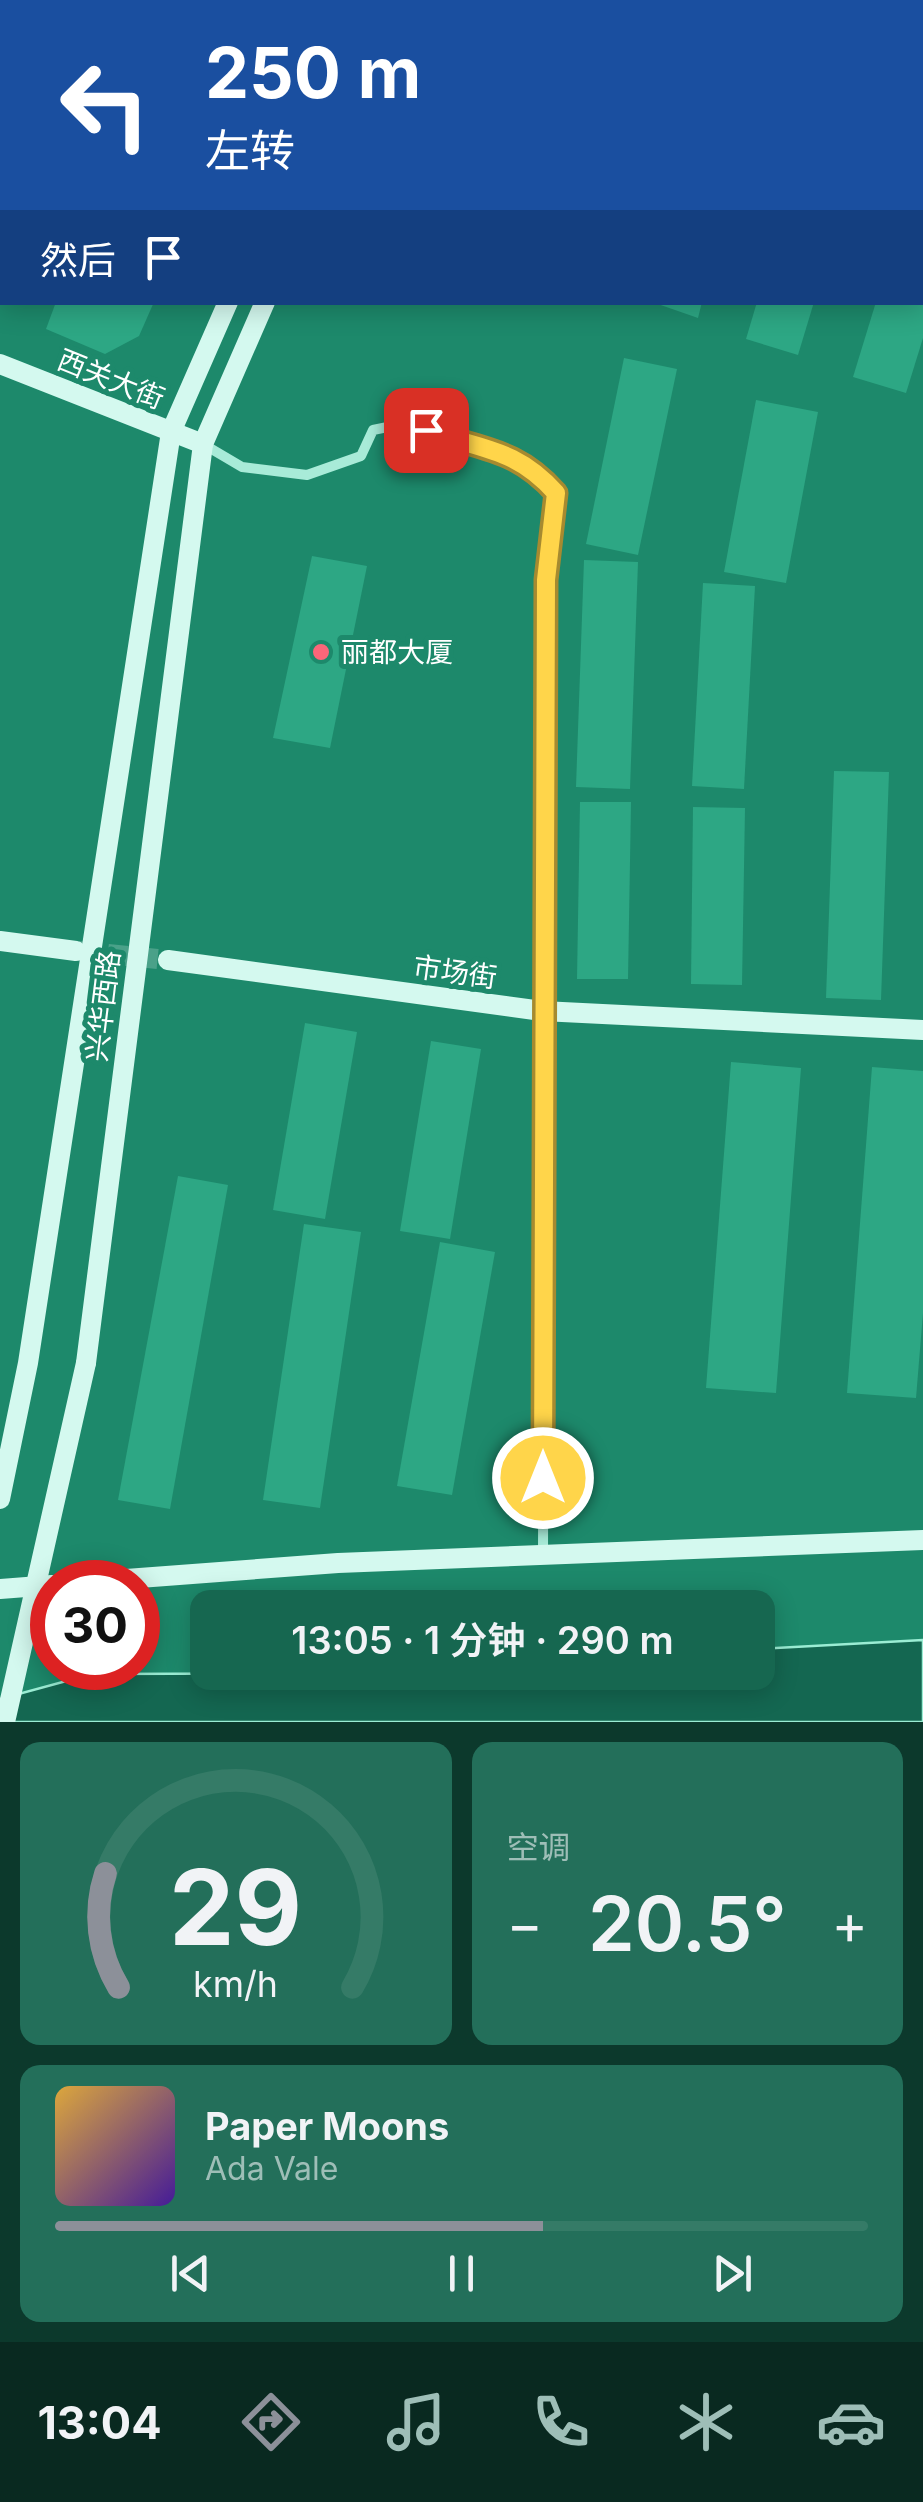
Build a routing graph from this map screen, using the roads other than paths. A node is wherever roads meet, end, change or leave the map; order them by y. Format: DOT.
graph roads {
  1 [pos="227,305"];
  2 [pos="264,305"];
  3 [pos="0,364"];
  4 [pos="171,432"];
  5 [pos="202,444"];
  6 [pos="0,942"];
  7 [pos="76,951"];
  8 [pos="168,960"];
  9 [pos="542,1012"];
  10 [pos="923,1030"];
  11 [pos="0,1500"];
  12 [pos="923,1540"];
  13 [pos="543,1555"];
  14 [pos="160,1576"];
  15 [pos="30,1587"];
  16 [pos="0,1589"];
  17 [pos="4,1722"];
  1 -- 4 [label="main road"];
  2 -- 5 [label="main road, 兴华西路"];
  3 -- 4 [label="main road, 西关大街"];
  4 -- 5 [label="main road, 西关大街"];
  4 -- 11 [label="main road"];
  5 -- 9 [label="street"];
  5 -- 17 [label="main road, 兴华西路, bridge"];
  6 -- 7 [label="main road"];
  8 -- 9 [label="main road, 市场街"];
  9 -- 10 [label="main road, 市场街"];
  9 -- 13 [label="street"];
  12 -- 13 [label="main road"];
  13 -- 14 [label="main road"];
  15 -- 16 [label="main road"];
}
